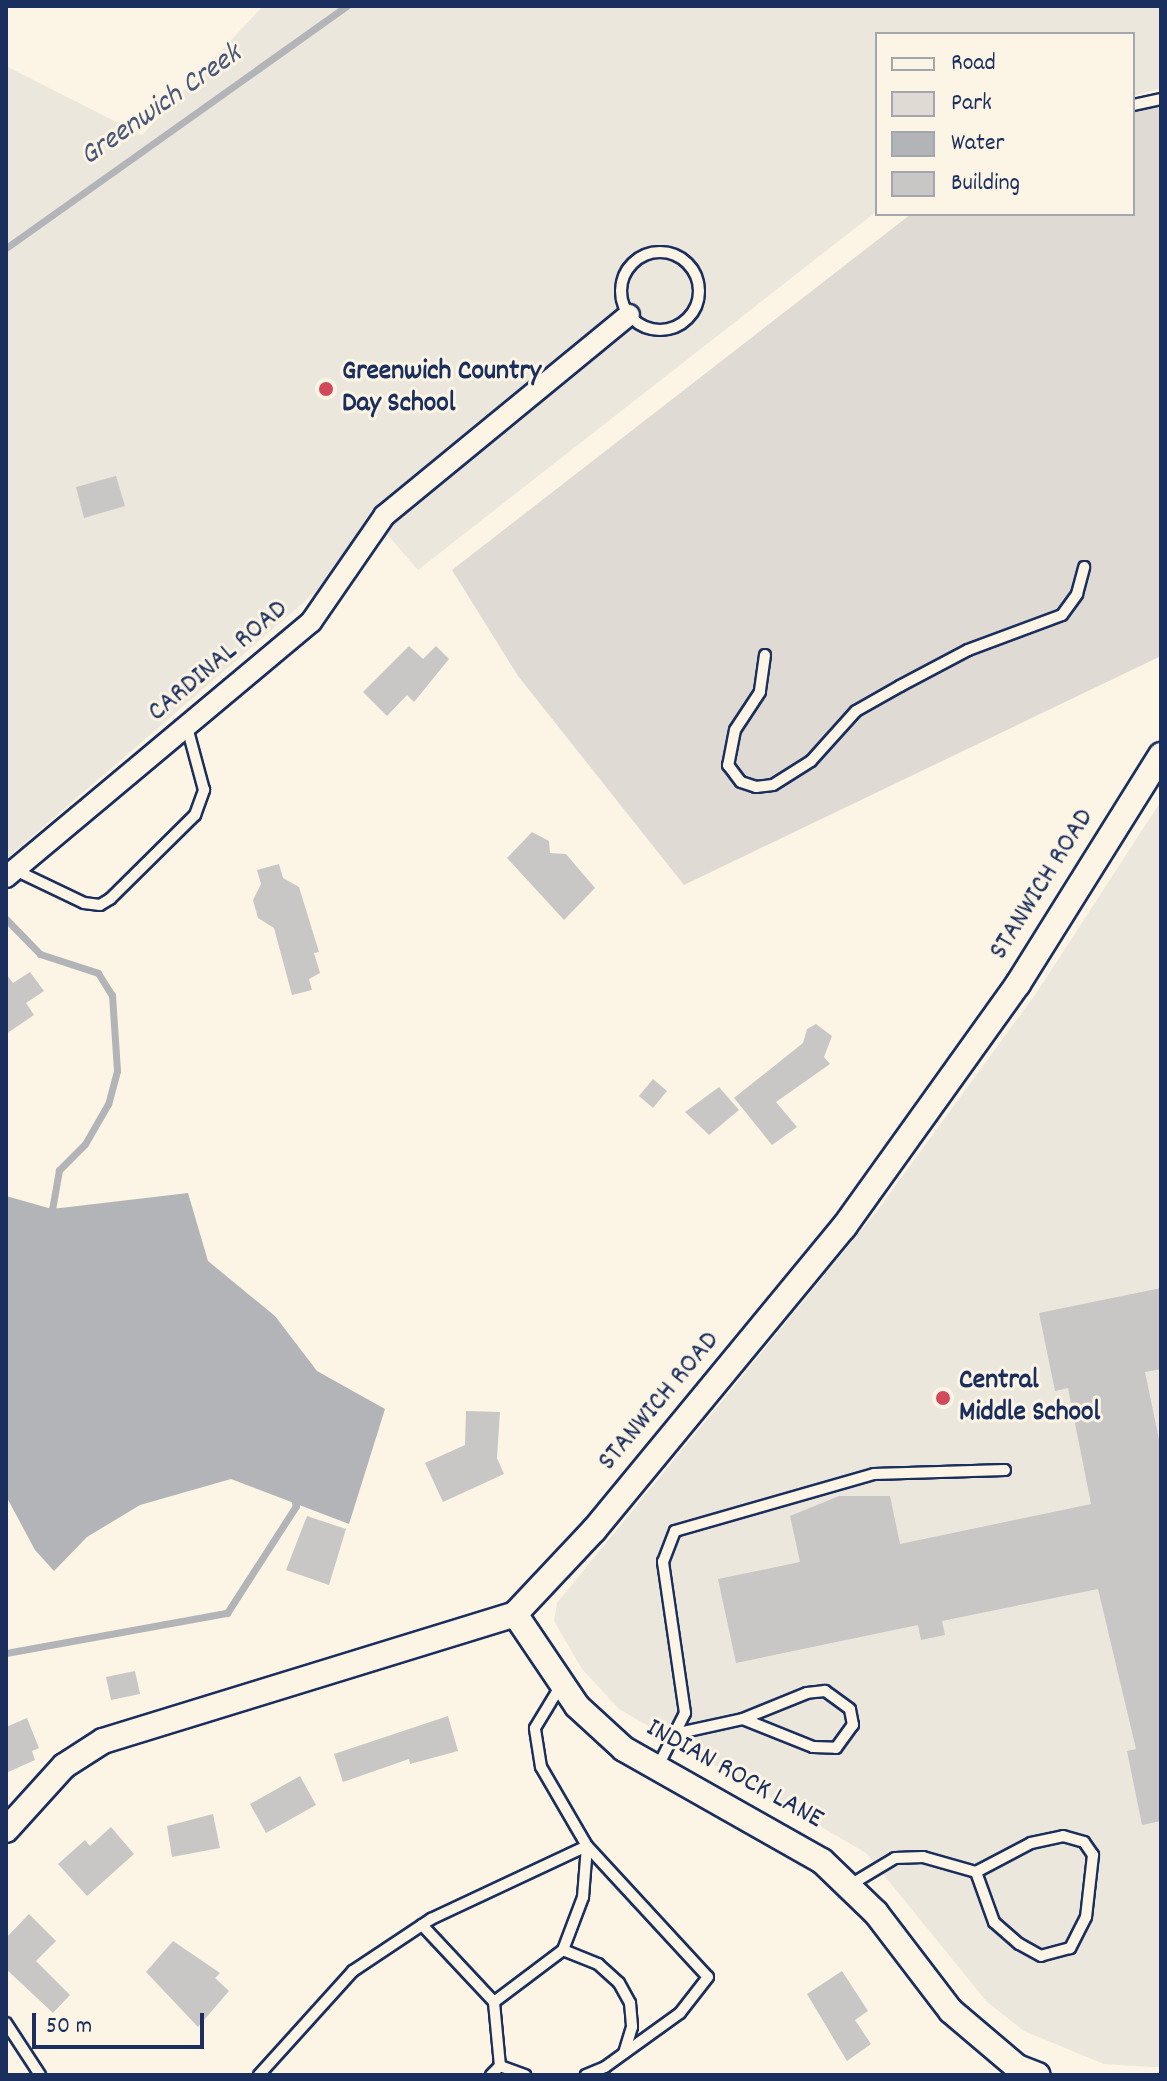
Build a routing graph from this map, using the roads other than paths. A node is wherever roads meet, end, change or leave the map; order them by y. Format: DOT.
graph roads {
  1 [pos="1161,99"];
  2 [pos="1135,105"];
  3 [pos="629,315"];
  4 [pos="1084,567"];
  5 [pos="765,655"];
  6 [pos="187,727"];
  7 [pos="1161,755"];
  8 [pos="10,873"];
  9 [pos="1005,1470"];
  10 [pos="515,1614"];
  11 [pos="561,1685"];
  12 [pos="743,1719"];
  13 [pos="679,1733"];
  14 [pos="656,1769"];
  15 [pos="6,1830"];
  16 [pos="587,1846"];
  17 [pos="976,1872"];
  18 [pos="850,1885"];
  19 [pos="422,1925"];
  20 [pos="563,1950"];
  21 [pos="494,2002"];
  22 [pos="6,2023"];
  23 [pos="624,2053"];
  24 [pos="500,2066"];
  25 [pos="1022,2072"];
  26 [pos="40,2075"];
  27 [pos="259,2075"];
  28 [pos="491,2075"];
  29 [pos="525,2075"];
  30 [pos="586,2075"];
  1 -- 2 [label="lane"];
  3 -- 3 [label="lane"];
  3 -- 6 [label="street, CARDINAL ROAD"];
  4 -- 5 [label="lane"];
  6 -- 8 [label="street, CARDINAL ROAD"];
  6 -- 8 [label="lane"];
  7 -- 10 [label="street, STANWICH ROAD"];
  9 -- 13 [label="lane"];
  10 -- 11 [label="street, INDIAN ROCK LANE"];
  10 -- 15 [label="street, STANWICH ROAD"];
  11 -- 14 [label="street, INDIAN ROCK LANE"];
  11 -- 16 [label="lane"];
  12 -- 12 [label="lane"];
  12 -- 13 [label="lane"];
  13 -- 14 [label="lane"];
  14 -- 18 [label="street, INDIAN ROCK LANE"];
  16 -- 19 [label="lane"];
  16 -- 20 [label="lane"];
  16 -- 23 [label="lane"];
  17 -- 17 [label="lane"];
  17 -- 18 [label="lane"];
  18 -- 25 [label="street, INDIAN ROCK LANE"];
  19 -- 21 [label="lane"];
  19 -- 27 [label="lane"];
  20 -- 21 [label="lane"];
  20 -- 23 [label="lane"];
  21 -- 24 [label="lane"];
  22 -- 26 [label="lane"];
  23 -- 30 [label="lane"];
  24 -- 28 [label="lane"];
  24 -- 29 [label="lane"];
}
